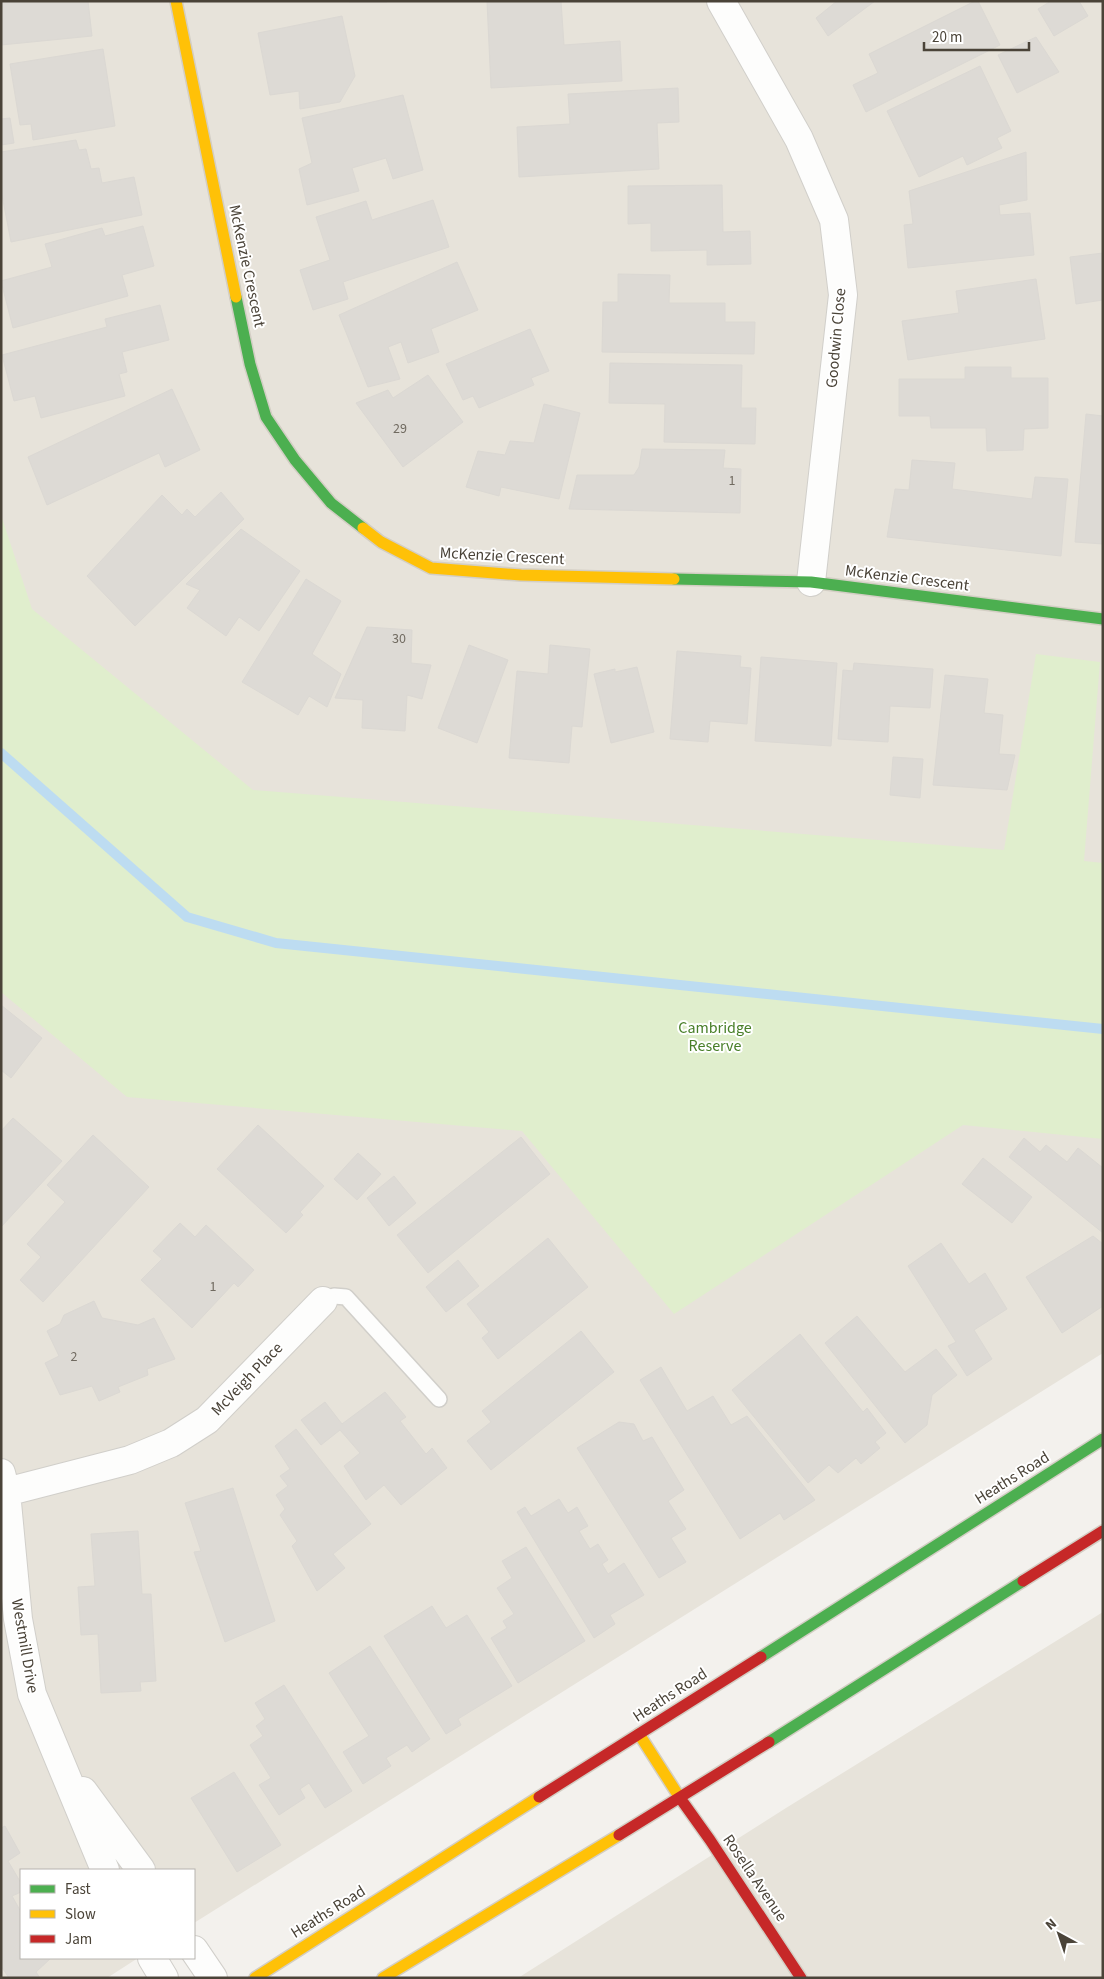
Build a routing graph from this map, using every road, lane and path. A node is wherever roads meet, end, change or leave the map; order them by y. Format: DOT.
graph roads {
  1 [pos="176,1"];
  2 [pos="721,1"];
  3 [pos="811,582"];
  4 [pos="1103,620"];
  5 [pos="322,1301"];
  6 [pos="439,1399"];
  7 [pos="1103,1439"];
  8 [pos="4,1482"];
  9 [pos="1103,1531"];
  10 [pos="9,1620"];
  11 [pos="639,1734"];
  12 [pos="56,1756"];
  13 [pos="680,1798"];
  14 [pos="104,1869"];
  15 [pos="140,1869"];
  16 [pos="195,1951"];
  17 [pos="153,1959"];
  18 [pos="164,1978"];
  19 [pos="213,1978"];
  20 [pos="254,1978"];
  21 [pos="383,1978"];
  22 [pos="802,1978"];
  1 -- 3 [label="main road, McKenzie Crescent"];
  2 -- 3 [label="street, Goodwin Close"];
  3 -- 4 [label="main road, McKenzie Crescent"];
  5 -- 6 [label="lane, McVeigh Place"];
  5 -- 8 [label="street, McVeigh Place"];
  7 -- 11 [label="main road, Heaths Road"];
  8 -- 10 [label="street, Westmill Drive"];
  9 -- 13 [label="main road"];
  10 -- 12 [label="street, Westmill Drive"];
  11 -- 13 [label="main road, Rosella Avenue"];
  11 -- 20 [label="main road, Heaths Road"];
  12 -- 14 [label="street, Westmill Drive"];
  12 -- 15 [label="street, Westmill Drive"];
  13 -- 21 [label="main road"];
  13 -- 22 [label="main road, Rosella Avenue"];
  16 -- 19 [label="street"];
  17 -- 18 [label="street"];
}
